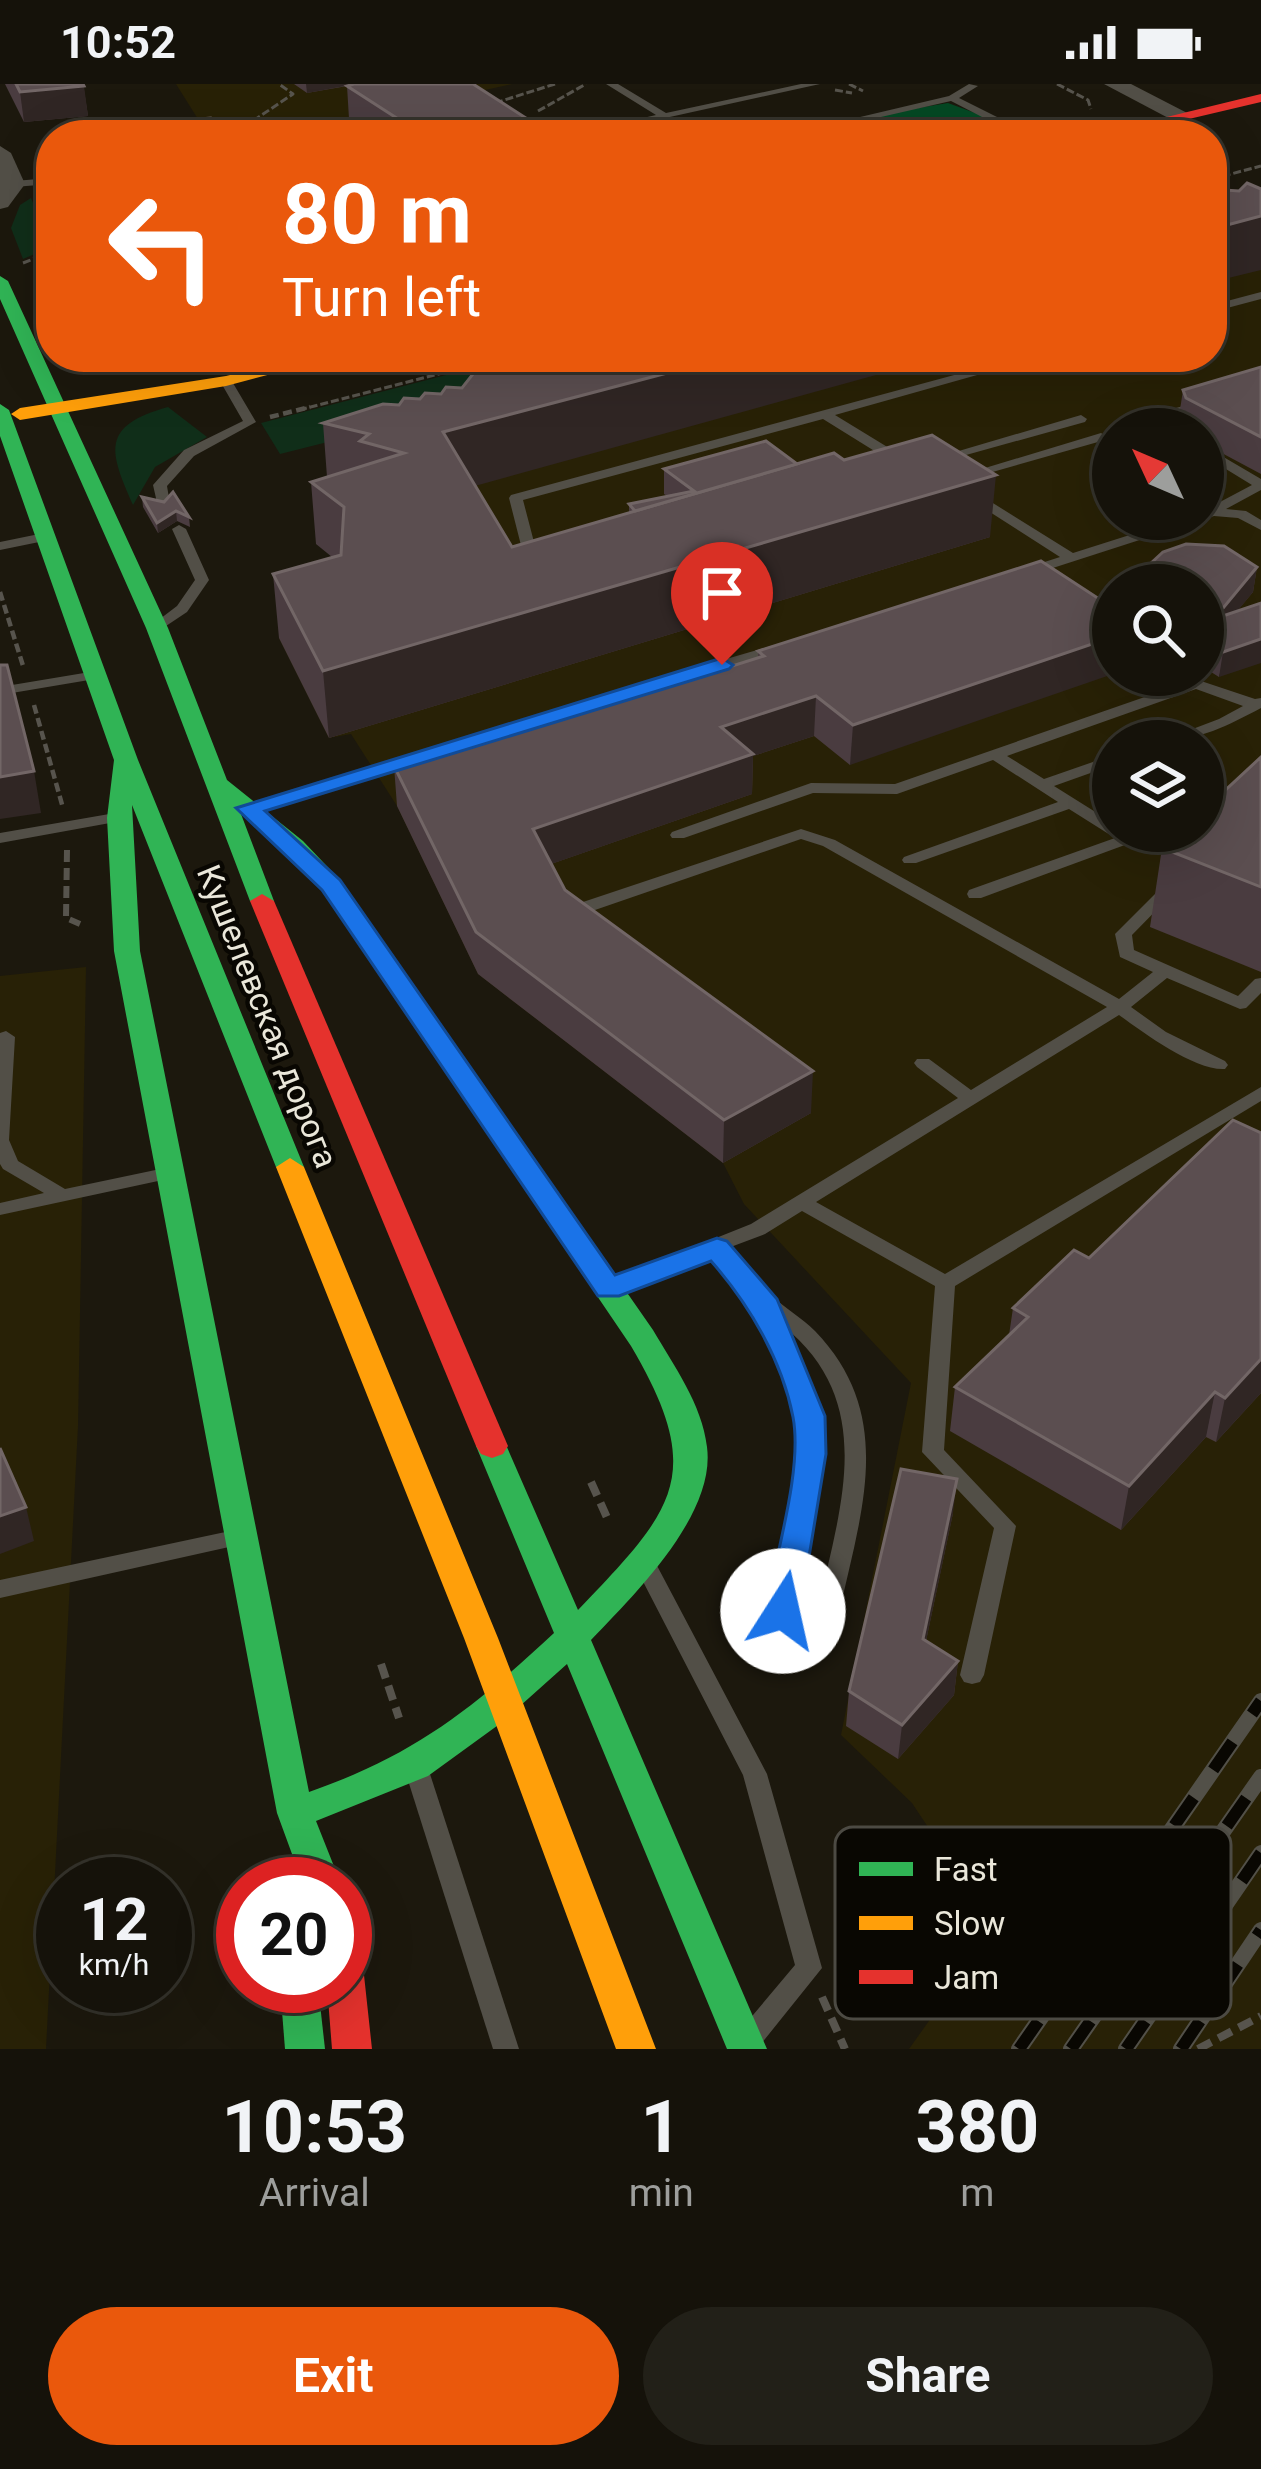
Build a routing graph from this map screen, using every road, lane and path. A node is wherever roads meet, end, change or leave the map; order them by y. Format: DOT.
graph roads {
  1 [pos="279,84"];
  2 [pos="555,84"];
  3 [pos="586,84"];
  4 [pos="611,84"];
  5 [pos="815,84"];
  6 [pos="849,84"];
  7 [pos="1057,84"];
  8 [pos="1114,84"];
  9 [pos="973,86"];
  10 [pos="863,91"];
  11 [pos="952,98"];
  12 [pos="1261,98"];
  13 [pos="495,103"];
  14 [pos="538,111"];
  15 [pos="665,116"];
  16 [pos="1181,116"];
  17 [pos="254,120"];
  18 [pos="646,120"];
  19 [pos="855,120"];
  20 [pos="995,120"];
  21 [pos="1094,120"];
  22 [pos="1147,120"];
  23 [pos="0,153"];
  24 [pos="1261,166"];
  25 [pos="1227,174"];
  26 [pos="36,185"];
  27 [pos="7,193"];
  28 [pos="10,273"];
  29 [pos="1261,296"];
  30 [pos="1227,305"];
  31 [pos="36,344"];
  32 [pos="46,372"];
  33 [pos="264,372"];
  34 [pos="446,372"];
  35 [pos="979,372"];
  36 [pos="93,374"];
  37 [pos="226,381"];
  38 [pos="55,396"];
  39 [pos="1216,400"];
  40 [pos="1189,408"];
  41 [pos="1,409"];
  42 [pos="824,414"];
  43 [pos="1082,419"];
  44 [pos="250,422"];
  45 [pos="1092,439"];
  46 [pos="931,460"];
  47 [pos="1224,462"];
  48 [pos="915,470"];
  49 [pos="1261,485"];
  50 [pos="163,503"];
  51 [pos="1224,506"];
  52 [pos="1224,514"];
  53 [pos="1261,526"];
  54 [pos="179,529"];
  55 [pos="44,536"];
  56 [pos="1128,540"];
  57 [pos="0,546"];
  58 [pos="1071,558"];
  59 [pos="534,568"];
  60 [pos="1015,576"];
  61 [pos="157,628"];
  62 [pos="789,644"];
  63 [pos="94,675"];
  64 [pos="654,685"];
  65 [pos="0,691"];
  66 [pos="1224,692"];
  67 [pos="1146,696"];
  68 [pos="1258,704"];
  69 [pos="541,719"];
  70 [pos="1220,720"];
  71 [pos="995,755"];
  72 [pos="126,760"];
  73 [pos="1092,767"];
  74 [pos="214,781"];
  75 [pos="1042,784"];
  76 [pos="1070,802"];
  77 [pos="248,808"];
  78 [pos="1092,816"];
  79 [pos="119,818"];
  80 [pos="68,825"];
  81 [pos="678,836"];
  82 [pos="0,838"];
  83 [pos="1092,852"];
  84 [pos="910,860"];
  85 [pos="1184,874"];
  86 [pos="328,881"];
  87 [pos="975,894"];
  88 [pos="261,898"];
  89 [pos="589,907"];
  90 [pos="188,914"];
  91 [pos="127,923"];
  92 [pos="83,925"];
  93 [pos="1165,971"];
  94 [pos="1261,983"];
  95 [pos="1120,1007"];
  96 [pos="6,1037"];
  97 [pos="923,1063"];
  98 [pos="1219,1065"];
  99 [pos="1261,1093"];
  100 [pos="971,1099"];
  101 [pos="167,1174"];
  102 [pos="62,1195"];
  103 [pos="802,1202"];
  104 [pos="0,1209"];
  105 [pos="717,1248"];
  106 [pos="945,1283"];
  107 [pos="608,1288"];
  108 [pos="762,1299"];
  109 [pos="240,1537"];
  110 [pos="641,1557"];
  111 [pos="0,1589"];
  112 [pos="381,1664"];
  113 [pos="972,1675"];
  114 [pos="400,1722"];
  115 [pos="415,1766"];
  116 [pos="295,1813"];
  117 [pos="296,1857"];
  118 [pos="312,1857"];
  119 [pos="808,1968"];
  120 [pos="302,2013"];
  121 [pos="349,2013"];
  122 [pos="1261,2016"];
  123 [pos="499,2047"];
  124 [pos="305,2049"];
  125 [pos="352,2049"];
  126 [pos="636,2049"];
  127 [pos="744,2049"];
  128 [pos="845,2049"];
  129 [pos="1198,2049"];
  1 -- 17 [label="path"];
  2 -- 13 [label="path"];
  3 -- 14 [label="path"];
  4 -- 15 [label="lane"];
  5 -- 15 [label="lane"];
  6 -- 10 [label="path"];
  7 -- 21 [label="path"];
  8 -- 16 [label="street"];
  9 -- 11 [label="lane"];
  11 -- 19 [label="lane"];
  11 -- 20 [label="lane"];
  12 -- 16 [label="main road"];
  15 -- 18 [label="lane"];
  16 -- 22 [label="main road"];
  23 -- 27 [label="street"];
  24 -- 25 [label="path"];
  26 -- 27 [label="lane"];
  28 -- 31 [label="main road, Кушелевская дорога"];
  29 -- 30 [label="lane"];
  32 -- 38 [label="main road, Кушелевская дорога"];
  33 -- 37 [label="main road"];
  34 -- 44 [label="path"];
  35 -- 42 [label="lane"];
  36 -- 38 [label="main road"];
  37 -- 38 [label="main road"];
  37 -- 44 [label="lane"];
  38 -- 41 [label="main road"];
  38 -- 61 [label="main road, Кушелевская дорога"];
  39 -- 40 [label="lane"];
  41 -- 55 [label="main road, Кушелевская дорога"];
  42 -- 48 [label="lane"];
  42 -- 59 [label="lane"];
  43 -- 46 [label="lane"];
  44 -- 50 [label="lane"];
  45 -- 58 [label="lane"];
  47 -- 49 [label="lane"];
  49 -- 51 [label="lane"];
  52 -- 53 [label="lane"];
  54 -- 61 [label="lane"];
  55 -- 57 [label="lane"];
  55 -- 63 [label="main road, Кушелевская дорога"];
  56 -- 58 [label="lane"];
  58 -- 60 [label="lane"];
  61 -- 74 [label="main road, Кушелевская дорога"];
  62 -- 64 [label="lane"];
  63 -- 65 [label="lane"];
  63 -- 72 [label="main road, Кушелевская дорога"];
  66 -- 68 [label="lane"];
  67 -- 71 [label="lane"];
  68 -- 70 [label="lane"];
  69 -- 77 [label="lane"];
  71 -- 75 [label="lane"];
  71 -- 81 [label="lane"];
  72 -- 79 [label="main road"];
  72 -- 90 [label="main road, Кушелевская дорога"];
  73 -- 75 [label="lane"];
  74 -- 77 [label="main road"];
  74 -- 88 [label="main road, Кушелевская дорога"];
  75 -- 76 [label="lane"];
  76 -- 78 [label="lane"];
  76 -- 84 [label="lane"];
  77 -- 86 [label="main road"];
  79 -- 80 [label="lane"];
  79 -- 91 [label="main road"];
  80 -- 82 [label="lane"];
  80 -- 92 [label="path"];
  83 -- 87 [label="lane"];
  85 -- 93 [label="lane"];
  86 -- 88 [label="main road"];
  86 -- 107 [label="main road"];
  88 -- 127 [label="main road, Кушелевская дорога"];
  89 -- 95 [label="lane"];
  90 -- 91 [label="main road"];
  90 -- 126 [label="main road, Кушелевская дорога"];
  91 -- 101 [label="main road"];
  93 -- 94 [label="lane"];
  93 -- 95 [label="lane"];
  95 -- 98 [label="lane"];
  95 -- 100 [label="lane"];
  96 -- 102 [label="lane"];
  97 -- 100 [label="lane"];
  99 -- 106 [label="lane"];
  100 -- 103 [label="lane"];
  101 -- 102 [label="lane"];
  101 -- 109 [label="main road"];
  102 -- 104 [label="lane"];
  103 -- 105 [label="lane"];
  103 -- 106 [label="lane"];
  105 -- 107 [label="lane"];
  105 -- 108 [label="lane"];
  106 -- 113 [label="lane"];
  107 -- 110 [label="main road"];
  108 -- 108 [label="lane"];
  109 -- 111 [label="lane"];
  109 -- 116 [label="main road"];
  110 -- 115 [label="main road"];
  110 -- 119 [label="lane"];
  112 -- 114 [label="path"];
  115 -- 116 [label="main road"];
  115 -- 123 [label="lane"];
  116 -- 117 [label="main road"];
  116 -- 118 [label="main road"];
  119 -- 127 [label="lane"];
  119 -- 128 [label="path"];
  120 -- 124 [label="main road"];
  121 -- 125 [label="main road"];
  122 -- 129 [label="path"];
}
